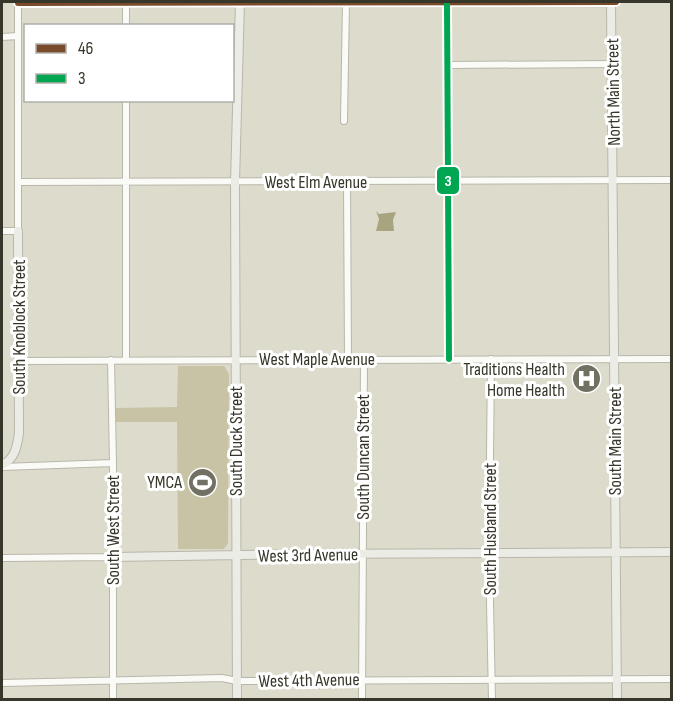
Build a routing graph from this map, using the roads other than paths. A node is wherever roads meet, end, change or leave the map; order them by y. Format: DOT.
graph roads {
  1 [pos="18,2"];
  2 [pos="126,2"];
  3 [pos="240,2"];
  4 [pos="346,2"];
  5 [pos="447,2"];
  6 [pos="533,2"];
  7 [pos="613,2"];
  8 [pos="126,24"];
  9 [pos="18,36"];
  10 [pos="2,37"];
  11 [pos="447,64"];
  12 [pos="613,64"];
  13 [pos="126,102"];
  14 [pos="344,122"];
  15 [pos="672,180"];
  16 [pos="19,182"];
  17 [pos="126,182"];
  18 [pos="235,182"];
  19 [pos="347,182"];
  20 [pos="448,182"];
  21 [pos="614,182"];
  22 [pos="2,231"];
  23 [pos="18,231"];
  24 [pos="236,359"];
  25 [pos="348,359"];
  26 [pos="364,359"];
  27 [pos="449,359"];
  28 [pos="490,359"];
  29 [pos="615,359"];
  30 [pos="672,359"];
  31 [pos="111,360"];
  32 [pos="126,360"];
  33 [pos="19,361"];
  34 [pos="113,464"];
  35 [pos="2,466"];
  36 [pos="672,552"];
  37 [pos="615,553"];
  38 [pos="362,554"];
  39 [pos="489,554"];
  40 [pos="236,556"];
  41 [pos="113,557"];
  42 [pos="2,558"];
  43 [pos="362,679"];
  44 [pos="492,679"];
  45 [pos="617,679"];
  46 [pos="672,679"];
  47 [pos="237,681"];
  48 [pos="113,682"];
  49 [pos="2,683"];
  50 [pos="113,699"];
  51 [pos="237,699"];
  52 [pos="362,699"];
  53 [pos="492,699"];
  54 [pos="617,699"];
  1 -- 2 [label="main road"];
  1 -- 9 [label="street, South Knoblock Street"];
  2 -- 3 [label="main road"];
  2 -- 8 [label="street"];
  3 -- 4 [label="main road"];
  3 -- 18 [label="main road, South Duck Street"];
  4 -- 5 [label="main road"];
  4 -- 14 [label="street"];
  5 -- 6 [label="main road"];
  5 -- 11 [label="street"];
  6 -- 7 [label="main road"];
  7 -- 12 [label="main road, North Main Street"];
  9 -- 10 [label="street"];
  9 -- 16 [label="street, South Knoblock Street"];
  11 -- 12 [label="street"];
  11 -- 20 [label="street"];
  12 -- 21 [label="main road, North Main Street"];
  13 -- 17 [label="street"];
  15 -- 21 [label="street, West Elm Avenue"];
  16 -- 17 [label="street, West Elm Avenue"];
  16 -- 23 [label="street, South Knoblock Street"];
  17 -- 18 [label="street, West Elm Avenue"];
  17 -- 32 [label="street"];
  18 -- 19 [label="street, West Elm Avenue"];
  18 -- 24 [label="main road, South Duck Street"];
  19 -- 20 [label="street, West Elm Avenue"];
  19 -- 25 [label="street"];
  20 -- 21 [label="street, West Elm Avenue"];
  20 -- 27 [label="street"];
  21 -- 29 [label="main road, South Main Street"];
  22 -- 23 [label="street"];
  23 -- 33 [label="main road, South Knoblock Street"];
  24 -- 25 [label="street, West Maple Avenue"];
  24 -- 32 [label="street, West Maple Avenue"];
  24 -- 40 [label="main road, South Duck Street"];
  25 -- 26 [label="street, West Maple Avenue"];
  26 -- 27 [label="street, West Maple Avenue"];
  26 -- 38 [label="street, South Duncan Street"];
  27 -- 28 [label="street, West Maple Avenue"];
  28 -- 29 [label="street, West Maple Avenue"];
  28 -- 39 [label="street, South Husband Street"];
  29 -- 30 [label="street, West Maple Avenue"];
  29 -- 37 [label="main road, South Main Street"];
  31 -- 32 [label="street, West Maple Avenue"];
  31 -- 33 [label="street, West Maple Avenue"];
  31 -- 34 [label="street, South West Street"];
  33 -- 35 [label="main road, South Knoblock Street"];
  34 -- 35 [label="street"];
  34 -- 41 [label="street, South West Street"];
  36 -- 37 [label="main road, West 3rd Avenue"];
  37 -- 39 [label="main road, West 3rd Avenue"];
  37 -- 45 [label="main road, South Main Street"];
  38 -- 39 [label="main road, West 3rd Avenue"];
  38 -- 40 [label="main road, West 3rd Avenue"];
  38 -- 43 [label="street, South Duncan Street"];
  39 -- 44 [label="street, South Husband Street"];
  40 -- 41 [label="main road, West 3rd Avenue"];
  40 -- 47 [label="main road, South Duck Street"];
  41 -- 42 [label="street, West 3rd Avenue"];
  41 -- 48 [label="street, South West Street"];
  43 -- 44 [label="street, West 4th Avenue"];
  43 -- 47 [label="street, West 4th Avenue"];
  43 -- 52 [label="street, South Duncan Street"];
  44 -- 45 [label="street, West 4th Avenue"];
  44 -- 53 [label="street, South Husband Street"];
  45 -- 46 [label="street, West 4th Avenue"];
  45 -- 54 [label="main road, South Main Street"];
  47 -- 48 [label="street, West 4th Avenue"];
  47 -- 51 [label="main road, South Duck Street"];
  48 -- 49 [label="street, West 4th Avenue"];
  48 -- 50 [label="street, South West Street"];
}
